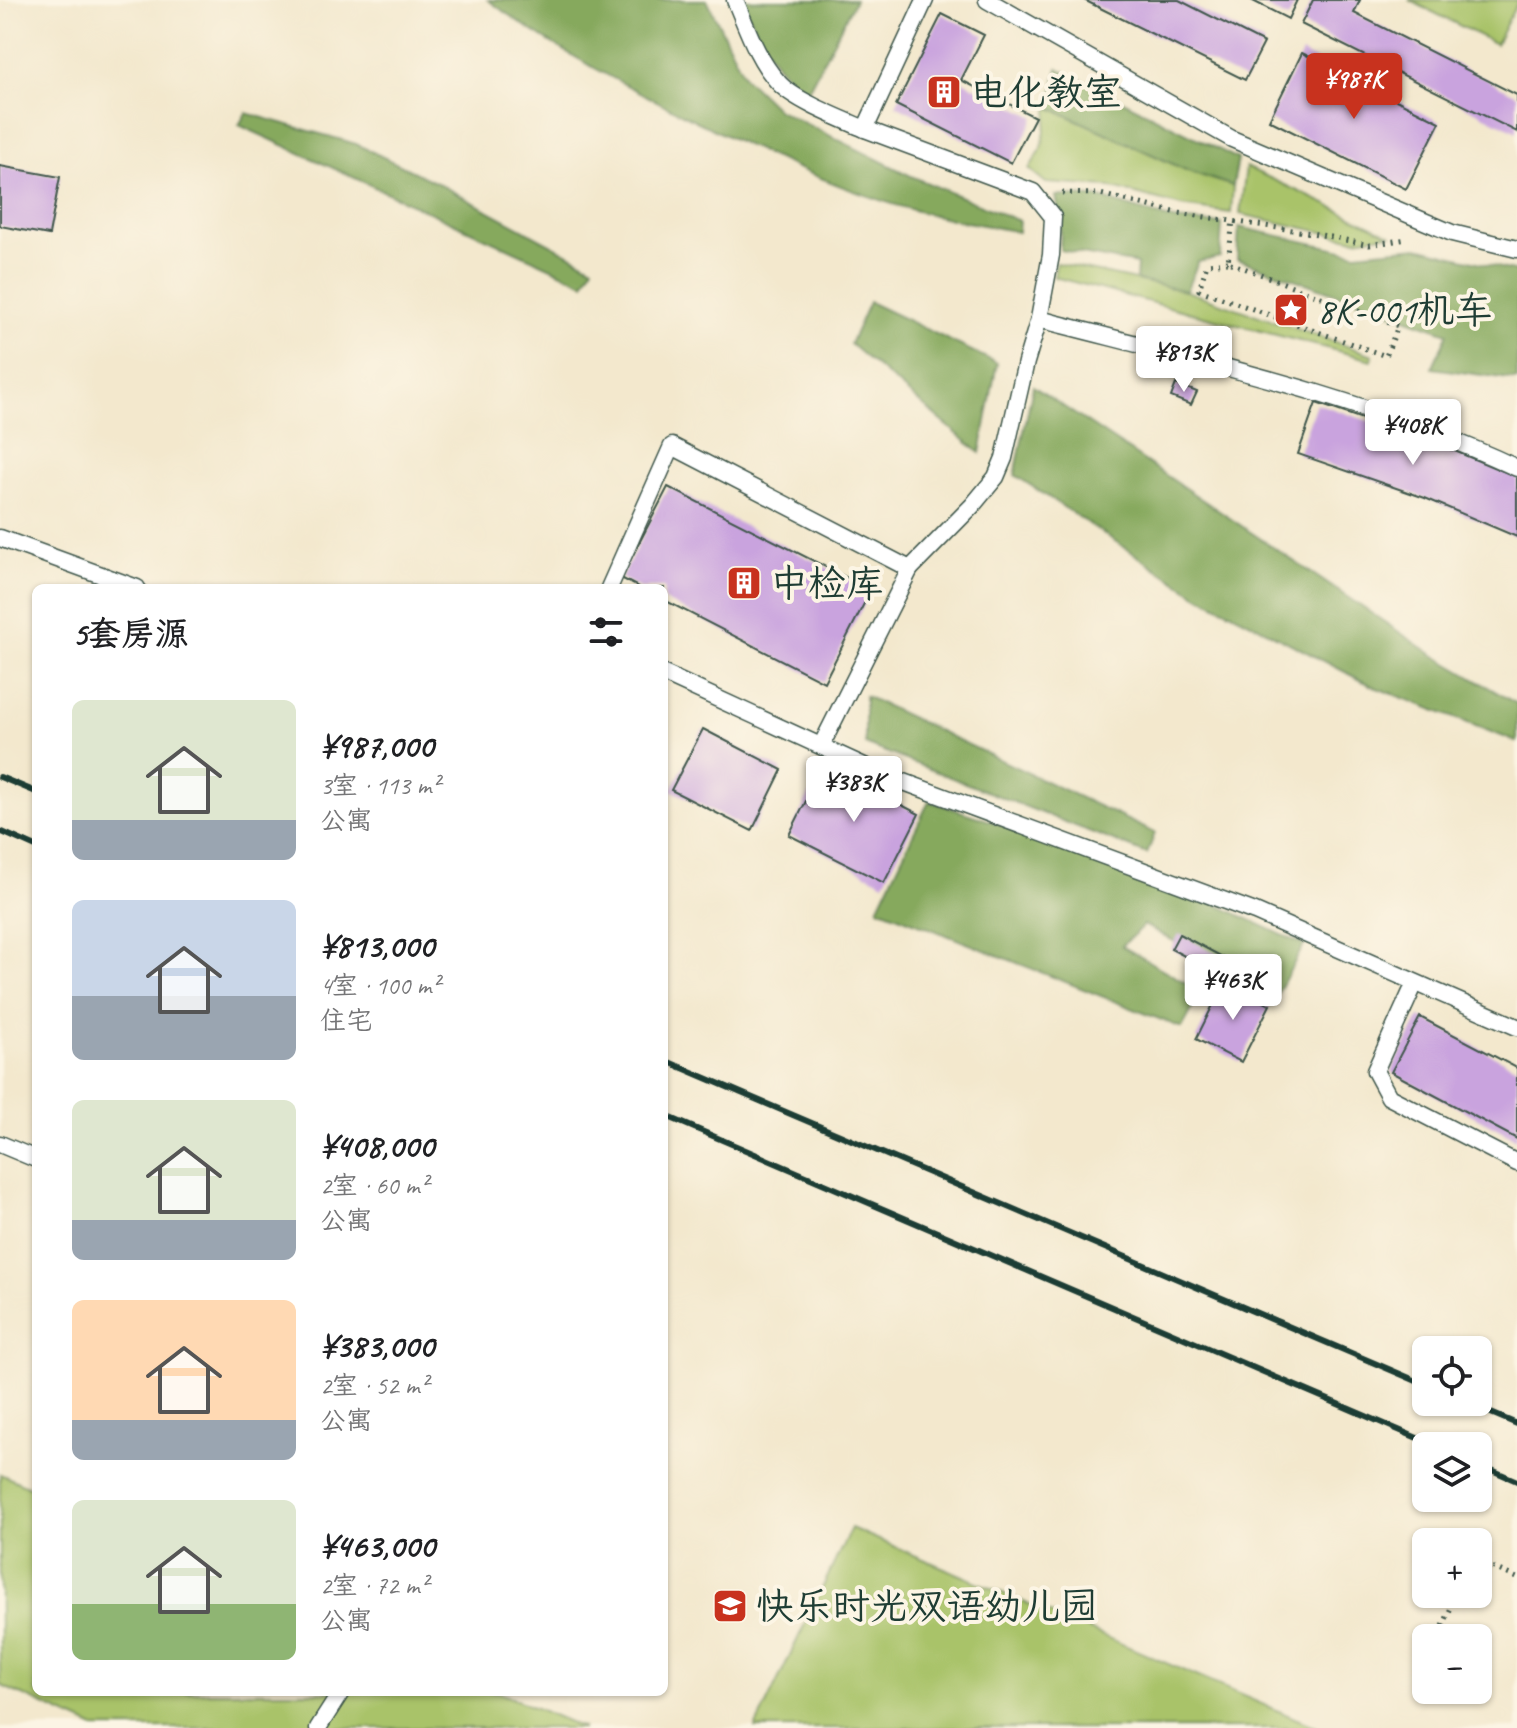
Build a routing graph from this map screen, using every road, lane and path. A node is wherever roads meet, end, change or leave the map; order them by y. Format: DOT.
graph roads {
  1 [pos="735,0"];
  2 [pos="925,0"];
  3 [pos="987,0"];
  4 [pos="865,129"];
  5 [pos="1033,192"];
  6 [pos="1233,220"];
  7 [pos="1411,239"];
  8 [pos="1517,249"];
  9 [pos="1228,262"];
  10 [pos="1039,319"];
  11 [pos="1517,468"];
  12 [pos="0,538"];
  13 [pos="910,569"];
  14 [pos="126,584"];
  15 [pos="611,584"];
  16 [pos="668,676"];
  17 [pos="821,746"];
  18 [pos="1415,983"];
  19 [pos="1517,1027"];
  20 [pos="0,1144"];
  21 [pos="32,1157"];
  22 [pos="1517,1163"];
  23 [pos="1492,1567"];
  24 [pos="1517,1578"];
  25 [pos="338,1696"];
  26 [pos="318,1728"];
  1 -- 4 [label="lane"];
  2 -- 4 [label="lane"];
  3 -- 8 [label="lane"];
  4 -- 5 [label="lane"];
  5 -- 6 [label="path"];
  5 -- 10 [label="lane"];
  6 -- 7 [label="path"];
  6 -- 9 [label="path"];
  9 -- 9 [label="path"];
  10 -- 11 [label="lane"];
  10 -- 13 [label="lane"];
  12 -- 14 [label="lane"];
  13 -- 15 [label="lane"];
  13 -- 17 [label="lane"];
  16 -- 17 [label="lane"];
  17 -- 18 [label="lane"];
  18 -- 19 [label="lane"];
  18 -- 22 [label="lane"];
  20 -- 21 [label="lane"];
  23 -- 24 [label="path"];
  25 -- 26 [label="lane"];
}
